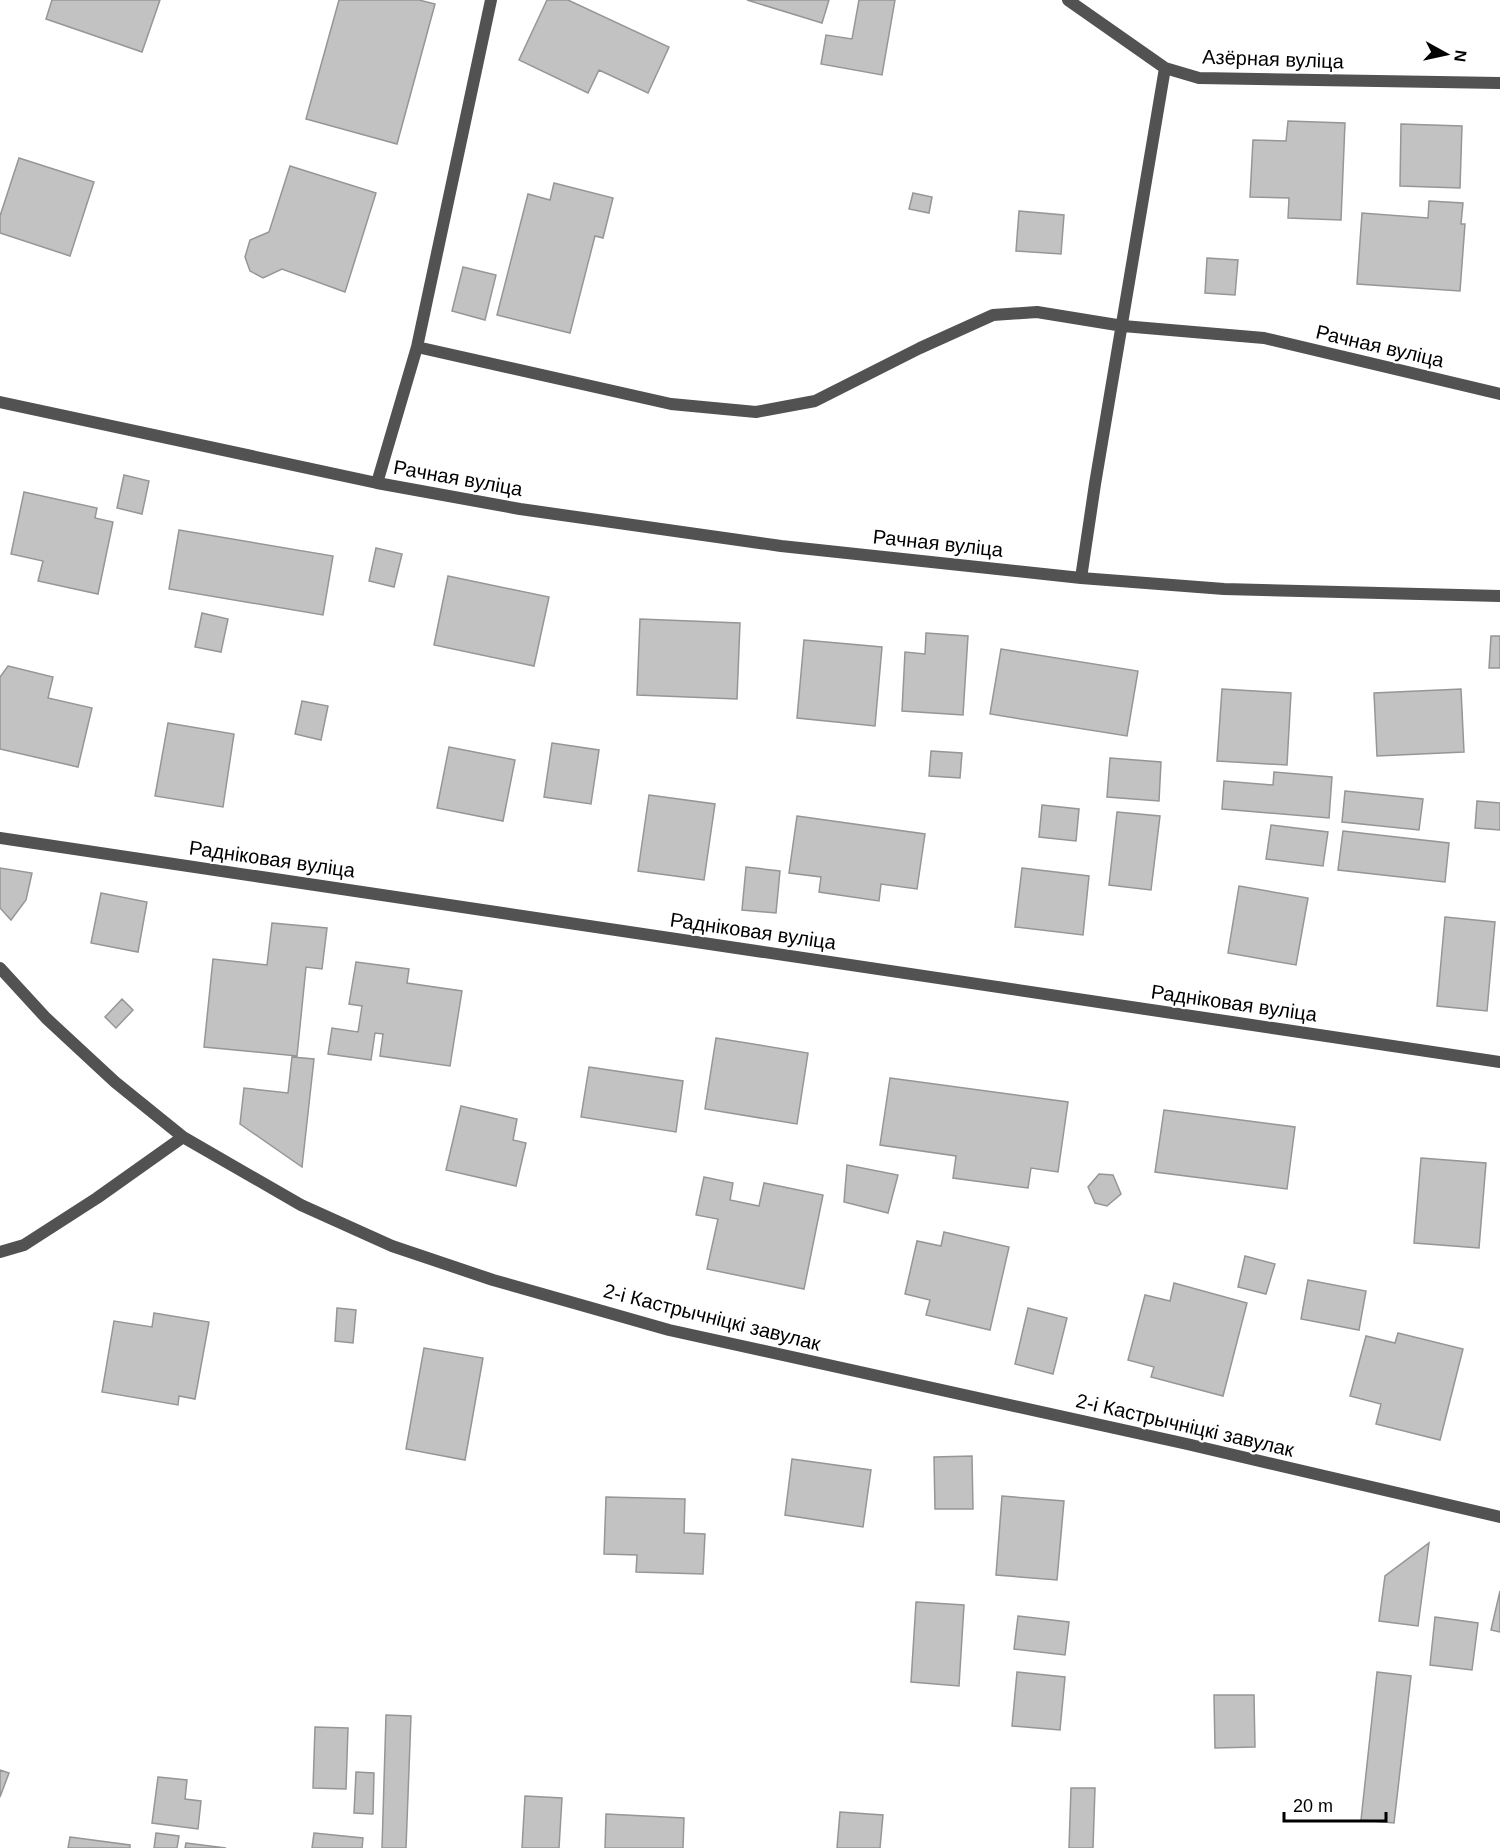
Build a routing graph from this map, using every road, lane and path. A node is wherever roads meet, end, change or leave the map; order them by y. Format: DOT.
graph roads {
  1 [pos="491,0"];
  2 [pos="1068,0"];
  3 [pos="1165,68"];
  4 [pos="1500,83"];
  5 [pos="1123,326"];
  6 [pos="417,347"];
  7 [pos="1500,394"];
  8 [pos="0,402"];
  9 [pos="376,483"];
  10 [pos="1081,578"];
  11 [pos="1500,596"];
  12 [pos="0,838"];
  13 [pos="0,968"];
  14 [pos="1500,1062"];
  15 [pos="183,1137"];
  16 [pos="0,1252"];
  17 [pos="1500,1517"];
  1 -- 6 [label="street, Рачная вуліца"];
  2 -- 3 [label="street, Азёрная вуліца"];
  3 -- 4 [label="street, Азёрная вуліца"];
  3 -- 5 [label="street"];
  5 -- 6 [label="street, Рачная вуліца"];
  5 -- 7 [label="street, Рачная вуліца"];
  5 -- 10 [label="street"];
  6 -- 9 [label="street, Рачная вуліца"];
  8 -- 9 [label="street, Рачная вуліца"];
  9 -- 10 [label="street, Рачная вуліца"];
  10 -- 11 [label="street, Рачная вуліца"];
  12 -- 14 [label="street, Радніковая вуліца"];
  13 -- 15 [label="street, 2-і Кастрычніцкі завулак"];
  15 -- 16 [label="street"];
  15 -- 17 [label="street, 2-і Кастрычніцкі завулак"];
}
